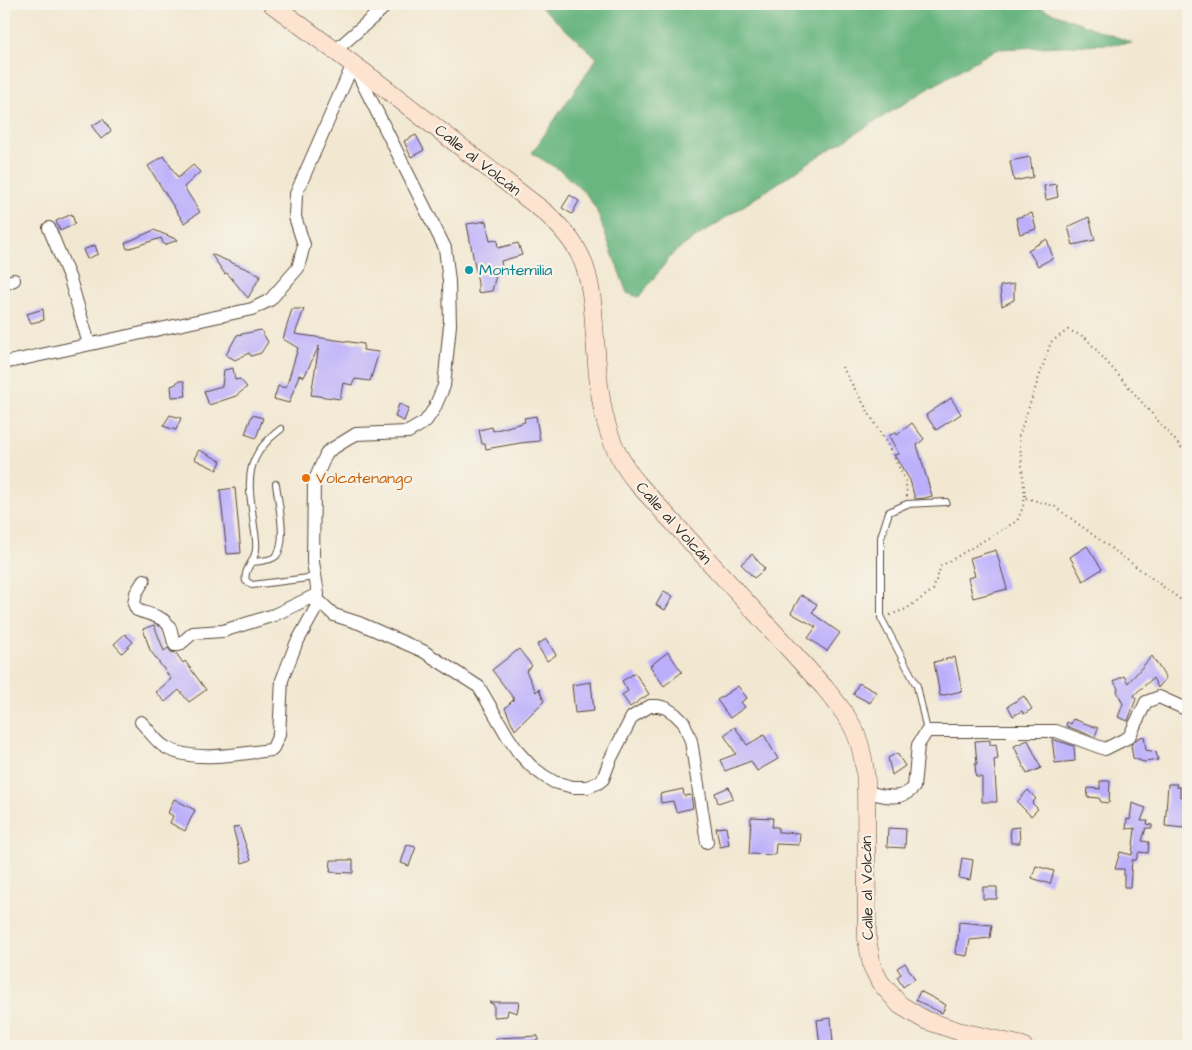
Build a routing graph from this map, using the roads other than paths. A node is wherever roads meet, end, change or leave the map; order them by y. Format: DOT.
graph roads {
  1 [pos="272,4"];
  2 [pos="388,4"];
  3 [pos="336,50"];
  4 [pos="352,64"];
  5 [pos="49,228"];
  6 [pos="89,344"];
  7 [pos="4,363"];
  8 [pos="281,429"];
  9 [pos="276,484"];
  10 [pos="946,502"];
  11 [pos="253,562"];
  12 [pos="316,577"];
  13 [pos="144,580"];
  14 [pos="318,597"];
  15 [pos="1188,710"];
  16 [pos="141,722"];
  17 [pos="927,731"];
  18 [pos="867,792"];
  19 [pos="707,842"];
  20 [pos="986,1042"];
  21 [pos="1023,1046"];
  1 -- 3 [label="street, Calle al Volcán"];
  2 -- 3 [label="street"];
  3 -- 4 [label="street, Calle al Volcán"];
  4 -- 6 [label="street"];
  4 -- 12 [label="street"];
  4 -- 18 [label="street, Calle al Volcán"];
  5 -- 6 [label="street"];
  6 -- 7 [label="street"];
  8 -- 11 [label="lane"];
  9 -- 11 [label="lane"];
  10 -- 17 [label="lane"];
  11 -- 12 [label="lane"];
  12 -- 14 [label="street"];
  13 -- 14 [label="street"];
  14 -- 16 [label="street"];
  14 -- 19 [label="street"];
  15 -- 17 [label="street"];
  17 -- 18 [label="street"];
  18 -- 20 [label="street, Calle al Volcán"];
  20 -- 21 [label="street, Calle al Volcán"];
}
